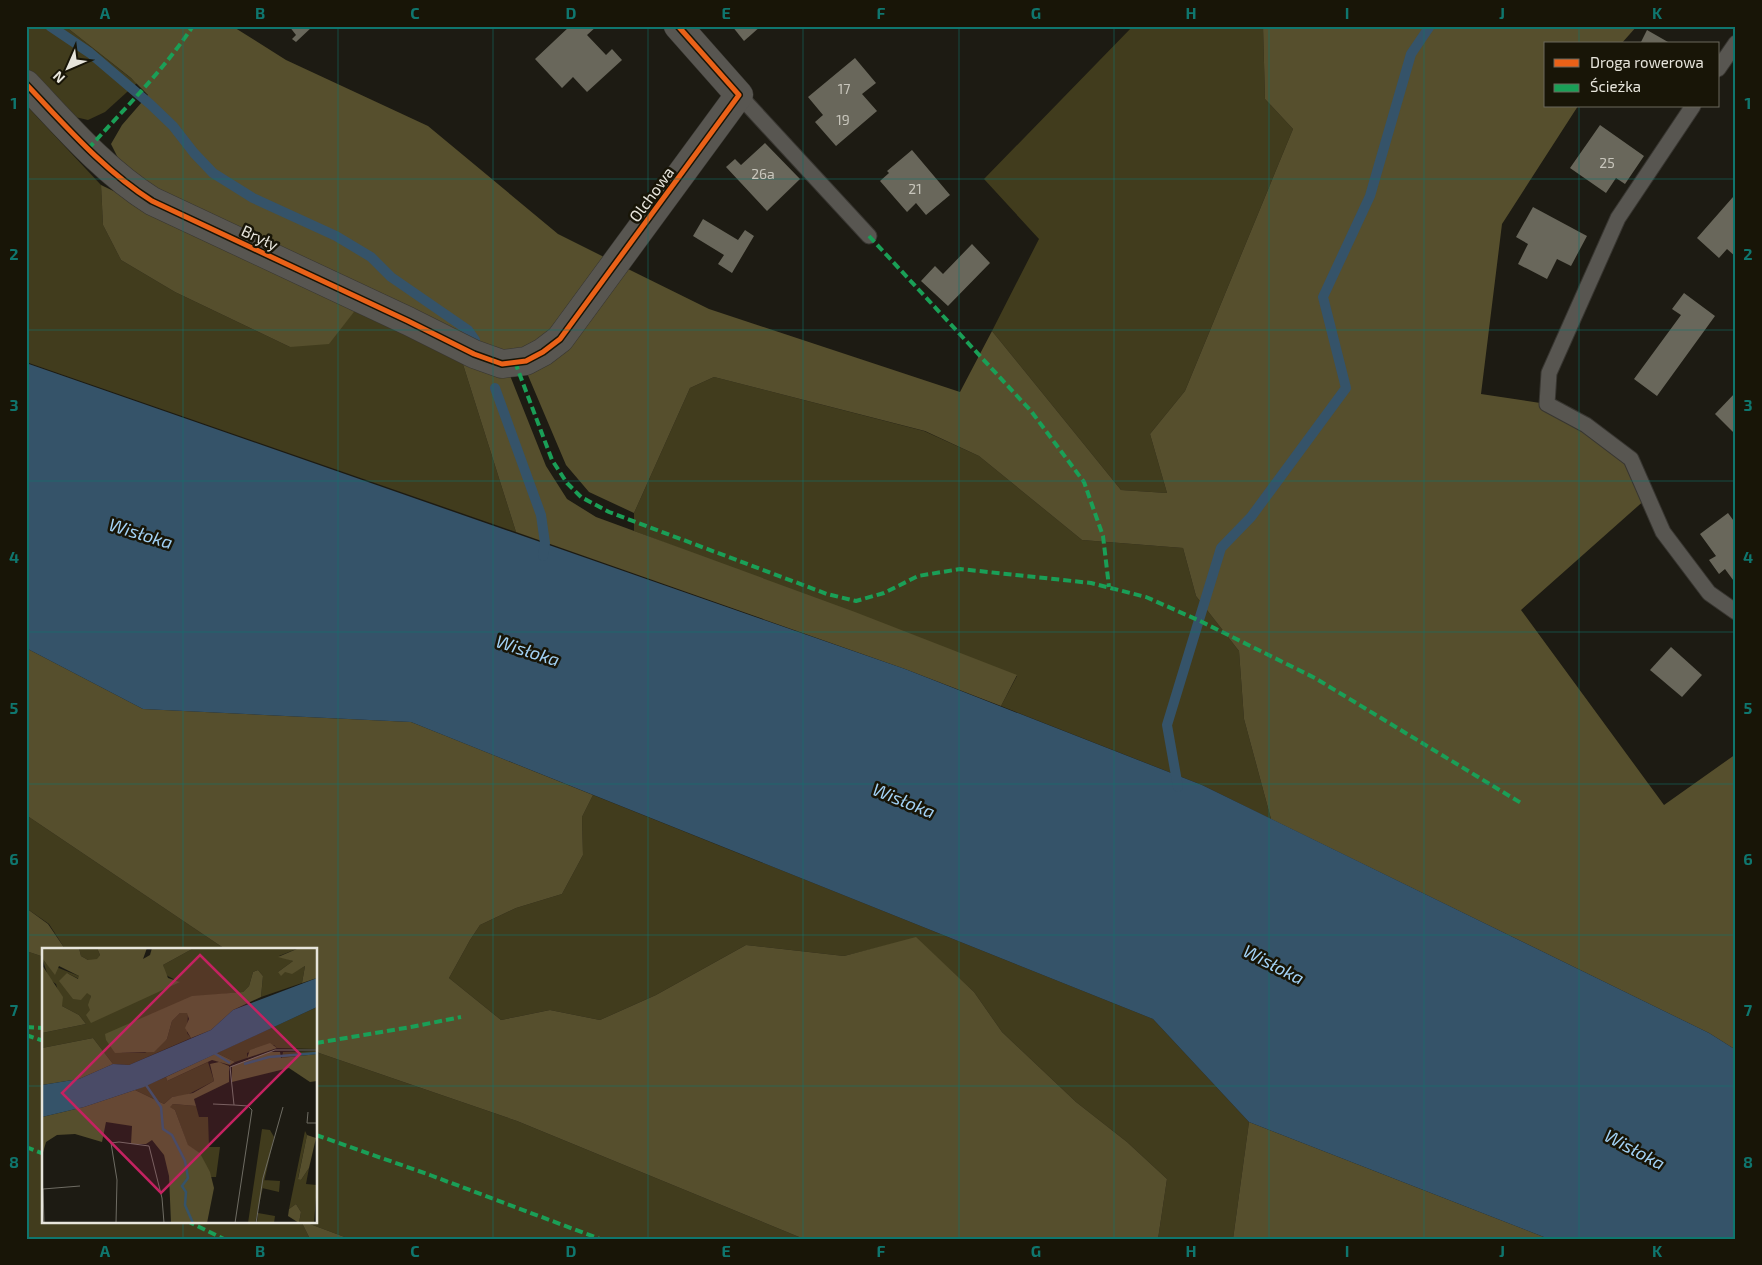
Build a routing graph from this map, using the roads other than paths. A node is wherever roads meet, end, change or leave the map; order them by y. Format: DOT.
graph roads {
  1 [pos="678,26"];
  2 [pos="1736,43"];
  3 [pos="1720,66"];
  4 [pos="26,84"];
  5 [pos="739,95"];
  6 [pos="1692,108"];
  7 [pos="869,236"];
  8 [pos="515,362"];
  9 [pos="1736,612"];
  1 -- 5 [label="street"];
  2 -- 3 [label="lane"];
  4 -- 8 [label="street, Bryły"];
  5 -- 7 [label="lane"];
  5 -- 8 [label="street, Olchowa"];
  6 -- 9 [label="lane"];
}
